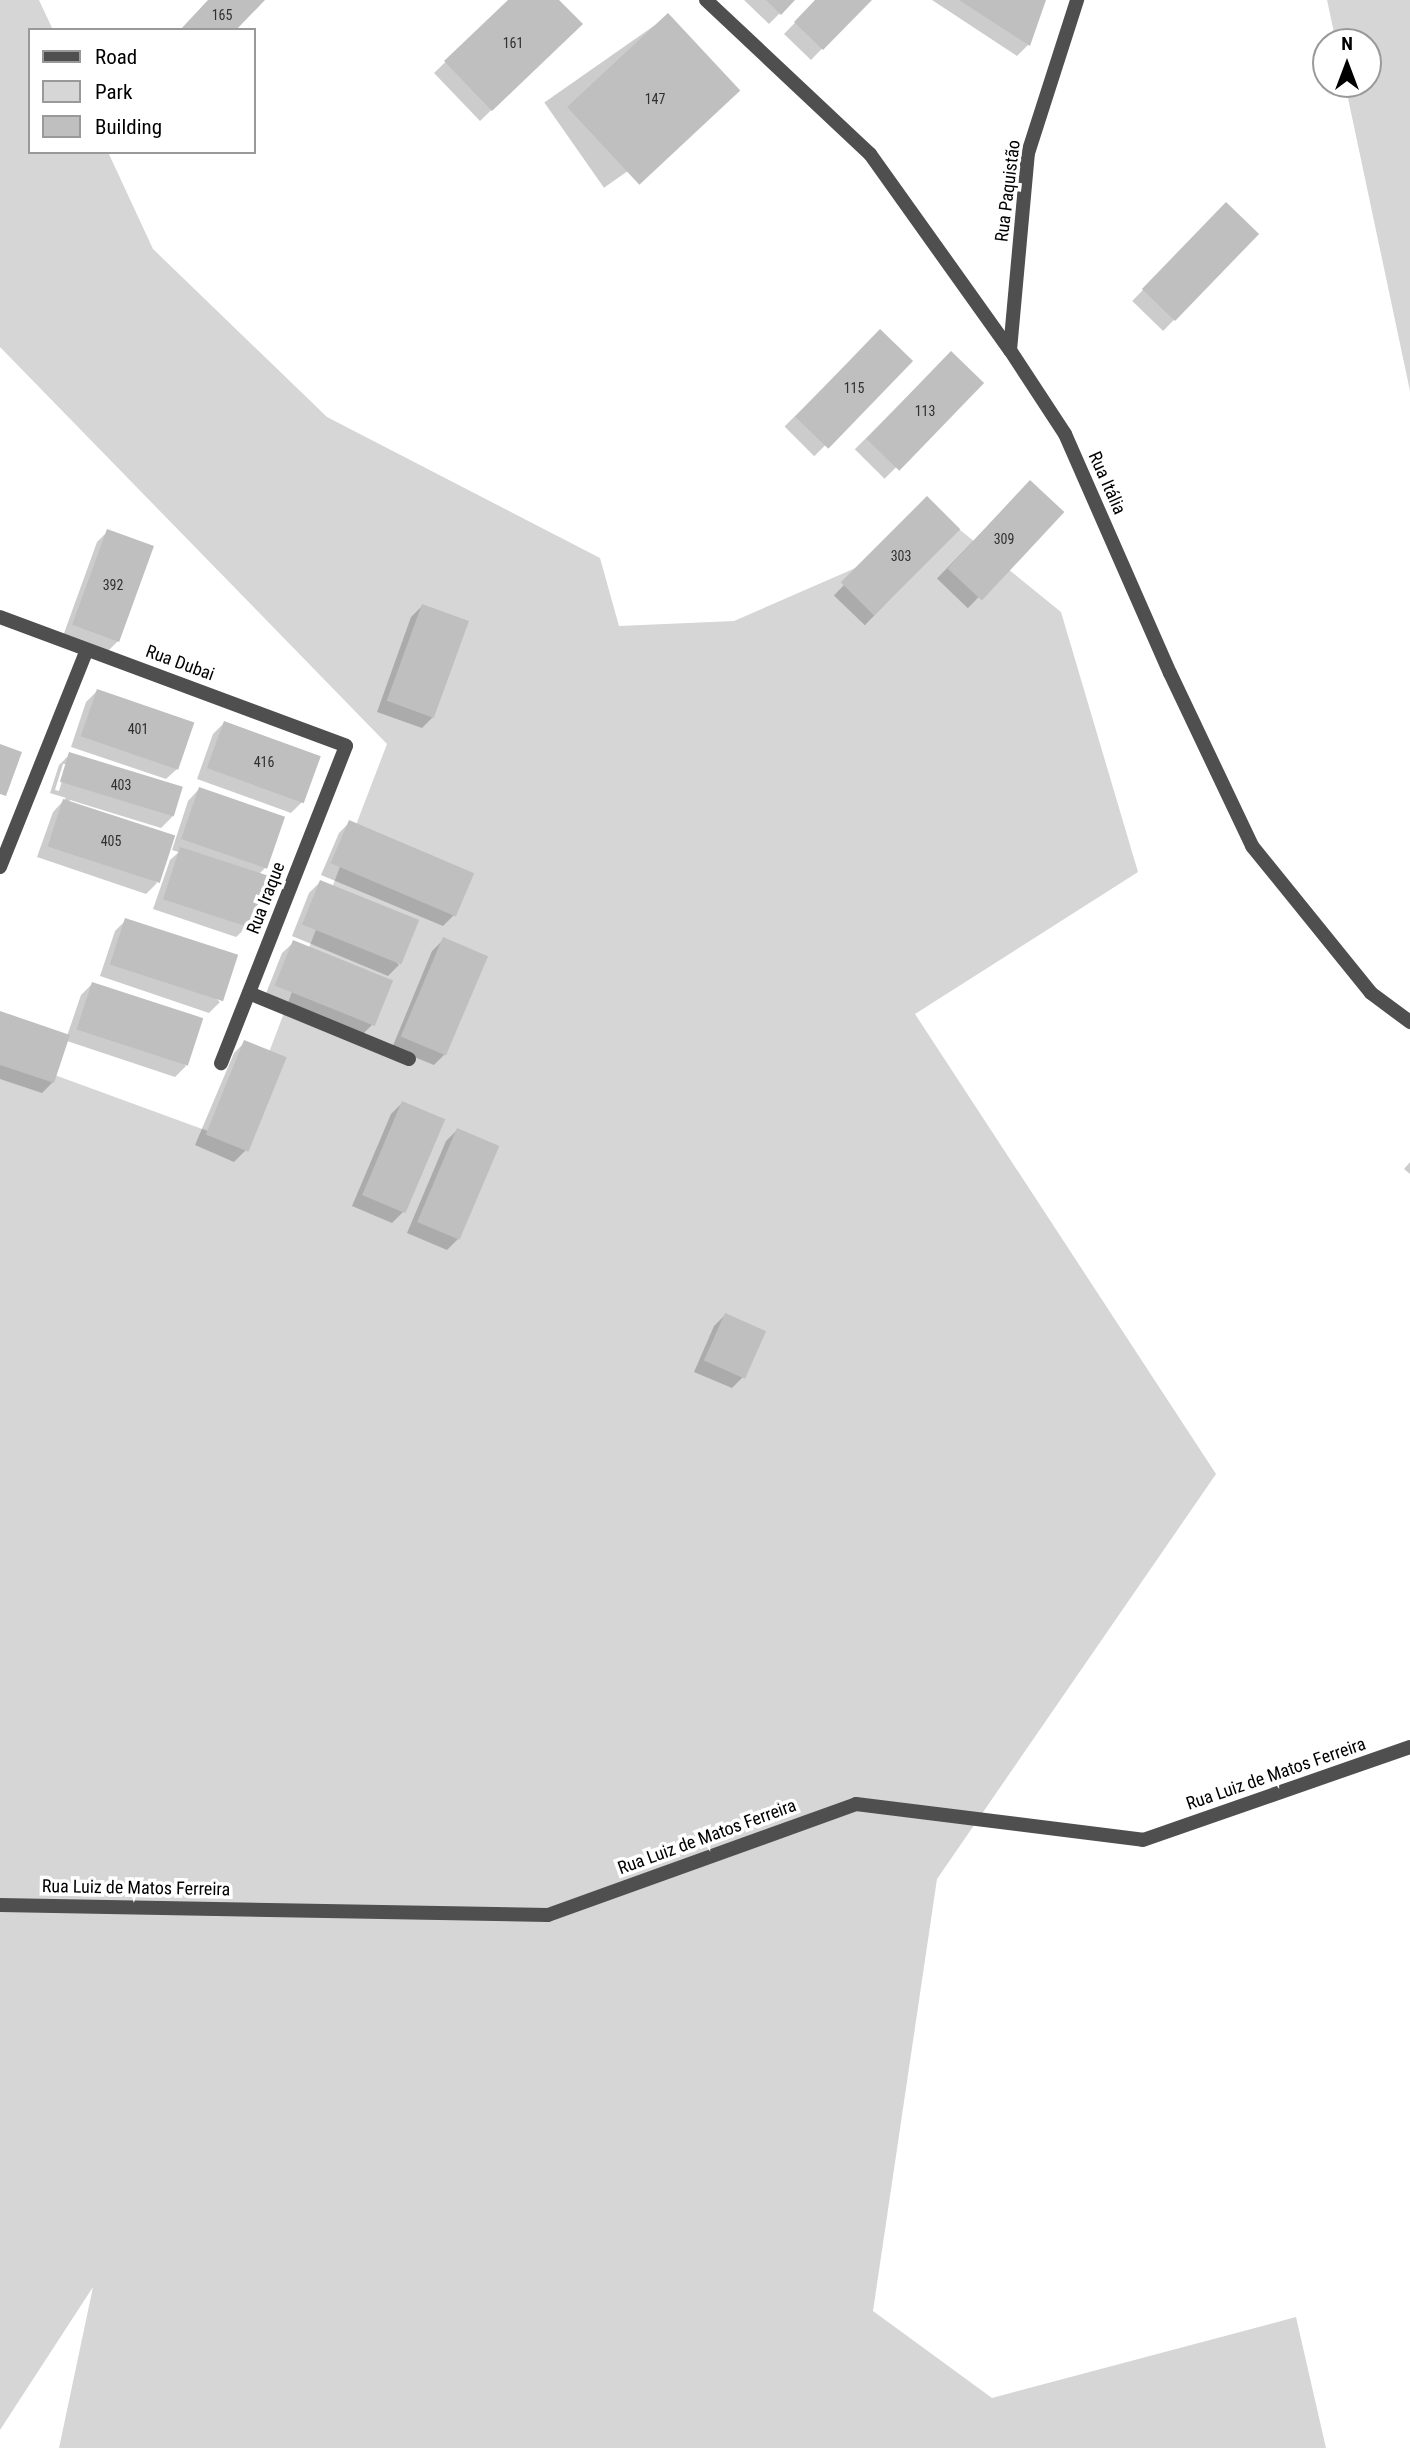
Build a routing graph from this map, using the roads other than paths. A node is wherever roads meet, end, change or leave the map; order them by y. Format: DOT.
graph roads {
  1 [pos="706,0"];
  2 [pos="1077,0"];
  3 [pos="1010,350"];
  4 [pos="0,617"];
  5 [pos="87,650"];
  6 [pos="346,746"];
  7 [pos="0,867"];
  8 [pos="249,993"];
  9 [pos="1410,1022"];
  10 [pos="409,1059"];
  11 [pos="221,1063"];
  12 [pos="1410,1747"];
  13 [pos="0,1905"];
  1 -- 3 [label="street, Rua Itália"];
  2 -- 3 [label="street, Rua Paquistão"];
  3 -- 9 [label="street, Rua Itália"];
  4 -- 5 [label="street, Rua Dubai"];
  5 -- 6 [label="street, Rua Dubai"];
  5 -- 7 [label="street"];
  6 -- 8 [label="street, Rua Iraque"];
  8 -- 10 [label="street"];
  8 -- 11 [label="street, Rua Iraque"];
  12 -- 13 [label="street, Rua Luiz de Matos Ferreira"];
}
